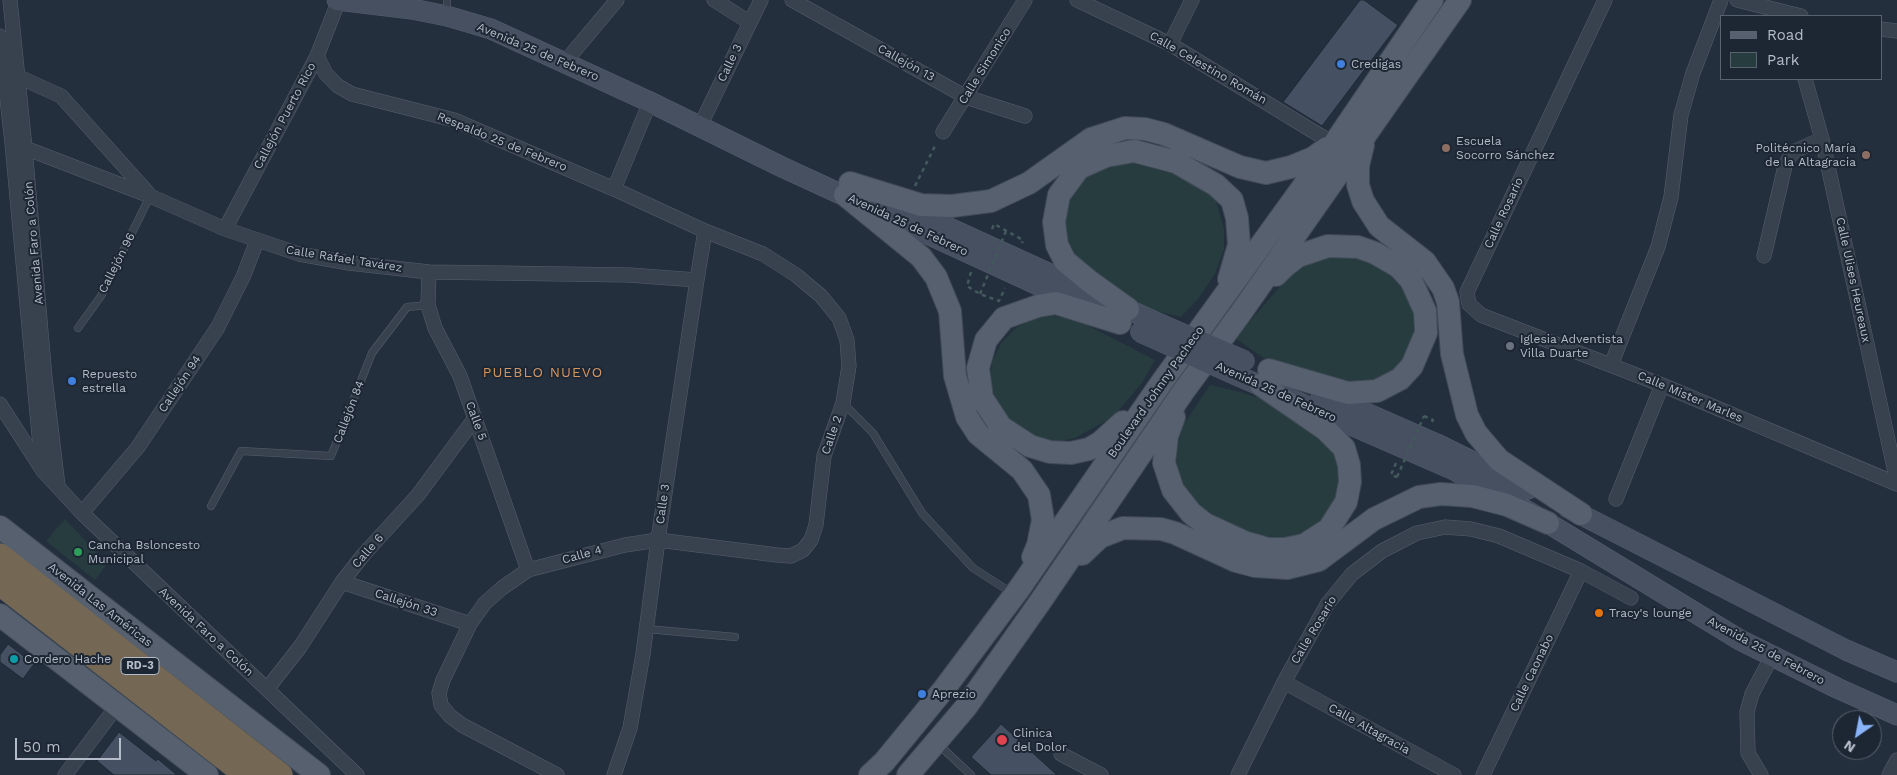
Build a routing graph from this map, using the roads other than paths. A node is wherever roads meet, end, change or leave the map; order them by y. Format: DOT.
graph roads {
  1 [pos="10,0"];
  2 [pos="338,0"];
  3 [pos="393,0"];
  4 [pos="617,0"];
  5 [pos="714,0"];
  6 [pos="761,0"];
  7 [pos="792,0"];
  8 [pos="1025,0"];
  9 [pos="1077,0"];
  10 [pos="1192,0"];
  11 [pos="1432,0"];
  12 [pos="1460,0"];
  13 [pos="1605,0"];
  14 [pos="1720,0"];
  15 [pos="1736,0"];
  16 [pos="447,8"];
  17 [pos="412,9"];
  18 [pos="1798,15"];
  19 [pos="749,22"];
  20 [pos="1882,28"];
  21 [pos="1897,32"];
  22 [pos="0,36"];
  23 [pos="1170,44"];
  24 [pos="317,56"];
  25 [pos="565,62"];
  26 [pos="19,77"];
  27 [pos="1805,80"];
  28 [pos="966,97"];
  29 [pos="650,102"];
  30 [pos="1025,116"];
  31 [pos="700,126"];
  32 [pos="943,132"];
  33 [pos="1366,134"];
  34 [pos="1822,139"];
  35 [pos="12,143"];
  36 [pos="1334,144"];
  37 [pos="26,148"];
  38 [pos="614,189"];
  39 [pos="848,189"];
  40 [pos="150,196"];
  41 [pos="225,230"];
  42 [pos="705,231"];
  43 [pos="257,241"];
  44 [pos="1764,256"];
  45 [pos="429,272"];
  46 [pos="697,280"];
  47 [pos="1220,302"];
  48 [pos="428,305"];
  49 [pos="1240,314"];
  50 [pos="1481,316"];
  51 [pos="839,318"];
  52 [pos="1134,321"];
  53 [pos="78,328"];
  54 [pos="1611,364"];
  55 [pos="1265,377"];
  56 [pos="1162,382"];
  57 [pos="1662,385"];
  58 [pos="1183,392"];
  59 [pos="843,403"];
  60 [pos="0,404"];
  61 [pos="475,418"];
  62 [pos="43,471"];
  63 [pos="1897,483"];
  64 [pos="58,486"];
  65 [pos="1616,499"];
  66 [pos="211,506"];
  67 [pos="82,513"];
  68 [pos="1581,514"];
  69 [pos="1548,523"];
  70 [pos="0,527"];
  71 [pos="658,540"];
  72 [pos="803,550"];
  73 [pos="0,556"];
  74 [pos="528,570"];
  75 [pos="1581,571"];
  76 [pos="342,582"];
  77 [pos="0,583"];
  78 [pos="1016,592"];
  79 [pos="1631,598"];
  80 [pos="1040,602"];
  81 [pos="0,615"];
  82 [pos="470,624"];
  83 [pos="647,629"];
  84 [pos="735,638"];
  85 [pos="1772,656"];
  86 [pos="1897,672"];
  87 [pos="1284,682"];
  88 [pos="267,689"];
  89 [pos="117,706"];
  90 [pos="1897,715"];
  91 [pos="936,742"];
  92 [pos="1061,754"];
  93 [pos="1897,760"];
  94 [pos="882,771"];
  95 [pos="65,775"];
  96 [pos="207,775"];
  97 [pos="247,775"];
  98 [pos="280,775"];
  99 [pos="318,775"];
  100 [pos="357,775"];
  101 [pos="557,775"];
  102 [pos="614,775"];
  103 [pos="908,775"];
  104 [pos="971,775"];
  105 [pos="1101,775"];
  106 [pos="1238,775"];
  107 [pos="1454,775"];
  108 [pos="1484,775"];
  109 [pos="1761,775"];
  110 [pos="1889,775"];
  1 -- 26 [label="street, Avenida Faro a Colón"];
  2 -- 17 [label="main road, Avenida 25 de Febrero"];
  2 -- 24 [label="street, Callejón Puerto Rico"];
  3 -- 17 [label="main road"];
  4 -- 25 [label="street"];
  5 -- 19 [label="street"];
  6 -- 19 [label="street, Calle 3"];
  7 -- 28 [label="street, Callejón 13"];
  8 -- 28 [label="street, Calle Simonico"];
  9 -- 23 [label="street, Calle Celestino Román"];
  10 -- 23 [label="street"];
  11 -- 36 [label="main road, Boulevard Johnny Pacheco"];
  12 -- 33 [label="main road, Boulevard Johnny Pacheco"];
  13 -- 50 [label="street, Calle Rosario"];
  14 -- 54 [label="street"];
  15 -- 18 [label="street"];
  16 -- 17 [label="main road, Avenida 25 de Febrero"];
  16 -- 25 [label="main road, Avenida 25 de Febrero"];
  19 -- 31 [label="street, Calle 3"];
  20 -- 21 [label="street"];
  22 -- 35 [label="street, Avenida Faro a Colón"];
  23 -- 36 [label="street, Calle Celestino Román"];
  24 -- 38 [label="street, Respaldo 25 de Febrero"];
  24 -- 41 [label="street, Callejón Puerto Rico"];
  25 -- 29 [label="main road, Avenida 25 de Febrero"];
  26 -- 37 [label="street, Avenida Faro a Colón"];
  26 -- 40 [label="street"];
  27 -- 34 [label="street, Calle Ulises Heureaux"];
  28 -- 30 [label="street, Callejón 13"];
  28 -- 32 [label="street, Calle Simonico"];
  29 -- 31 [label="main road, Avenida 25 de Febrero"];
  29 -- 38 [label="street"];
  31 -- 39 [label="main road, Avenida 25 de Febrero"];
  33 -- 49 [label="main road, Boulevard Johnny Pacheco"];
  33 -- 68 [label="main road"];
  34 -- 44 [label="street"];
  34 -- 63 [label="street, Calle Ulises Heureaux"];
  35 -- 37 [label="street, Calle Rafael Tavárez"];
  35 -- 62 [label="street, Avenida Faro a Colón"];
  36 -- 39 [label="main road"];
  36 -- 47 [label="main road, Boulevard Johnny Pacheco"];
  37 -- 40 [label="street, Calle Rafael Tavárez"];
  37 -- 64 [label="street, Avenida Faro a Colón"];
  38 -- 42 [label="street, Respaldo 25 de Febrero"];
  39 -- 52 [label="main road, Avenida 25 de Febrero"];
  39 -- 52 [label="main road, Avenida 25 de Febrero"];
  39 -- 78 [label="main road"];
  40 -- 41 [label="street, Calle Rafael Tavárez"];
  40 -- 53 [label="lane, Callejón 96"];
  41 -- 43 [label="street, Calle Rafael Tavárez"];
  42 -- 46 [label="street, Calle 3"];
  42 -- 51 [label="street, Respaldo 25 de Febrero"];
  43 -- 45 [label="street, Calle Rafael Tavárez"];
  43 -- 67 [label="street, Callejón 94"];
  45 -- 46 [label="street, Calle Rafael Tavárez"];
  45 -- 48 [label="street, Calle 5"];
  46 -- 71 [label="street, Calle 3"];
  47 -- 52 [label="main road"];
  47 -- 56 [label="main road, Boulevard Johnny Pacheco"];
  48 -- 61 [label="street, Calle 5"];
  48 -- 66 [label="lane, Callejón 84"];
  49 -- 55 [label="main road"];
  49 -- 58 [label="main road, Boulevard Johnny Pacheco"];
  50 -- 54 [label="street, Calle Mister Marles"];
  51 -- 59 [label="street, Calle 2"];
  52 -- 55 [label="main road, Avenida 25 de Febrero, bridge"];
  52 -- 56 [label="main road"];
  54 -- 57 [label="street, Calle Mister Marles"];
  55 -- 58 [label="main road"];
  55 -- 68 [label="main road, Avenida 25 de Febrero"];
  55 -- 69 [label="main road, Avenida 25 de Febrero"];
  56 -- 78 [label="main road, Boulevard Johnny Pacheco"];
  57 -- 63 [label="street, Calle Mister Marles"];
  57 -- 65 [label="street"];
  58 -- 80 [label="main road, Boulevard Johnny Pacheco"];
  59 -- 72 [label="street, Calle 2"];
  59 -- 78 [label="lane"];
  60 -- 62 [label="street"];
  61 -- 74 [label="street, Calle 5"];
  61 -- 76 [label="street, Calle 6"];
  62 -- 64 [label="street, Avenida Faro a Colón"];
  64 -- 67 [label="street, Avenida Faro a Colón"];
  67 -- 88 [label="street, Avenida Faro a Colón"];
  68 -- 86 [label="main road, Avenida 25 de Febrero"];
  69 -- 80 [label="main road"];
  69 -- 85 [label="main road, Avenida 25 de Febrero"];
  70 -- 99 [label="main road, Avenida Las Américas"];
  71 -- 72 [label="street, Calle 4"];
  71 -- 74 [label="street, Calle 4"];
  71 -- 83 [label="street, Calle 3"];
  73 -- 98 [label="highway, RD-3"];
  74 -- 82 [label="street, Calle 4"];
  75 -- 79 [label="street, Calle Rosario"];
  75 -- 87 [label="street, Calle Rosario"];
  75 -- 108 [label="street, Calle Caonabo"];
  76 -- 82 [label="street, Callejón 33"];
  76 -- 88 [label="street, Calle 6"];
  77 -- 97 [label="highway, RD-3"];
  78 -- 94 [label="main road, Boulevard Johnny Pacheco"];
  80 -- 91 [label="main road, Boulevard Johnny Pacheco"];
  81 -- 89 [label="main road"];
  82 -- 101 [label="street, Calle 4"];
  83 -- 84 [label="lane"];
  83 -- 102 [label="street, Calle 3"];
  85 -- 90 [label="main road, Avenida 25 de Febrero"];
  85 -- 109 [label="street"];
  87 -- 106 [label="street, Calle Rosario"];
  87 -- 107 [label="street, Calle Altagracia"];
  88 -- 100 [label="street, Avenida Faro a Colón"];
  89 -- 95 [label="street"];
  89 -- 96 [label="main road"];
  91 -- 103 [label="main road, Boulevard Johnny Pacheco"];
  91 -- 104 [label="lane"];
  92 -- 105 [label="street"];
  93 -- 110 [label="street"];
}
